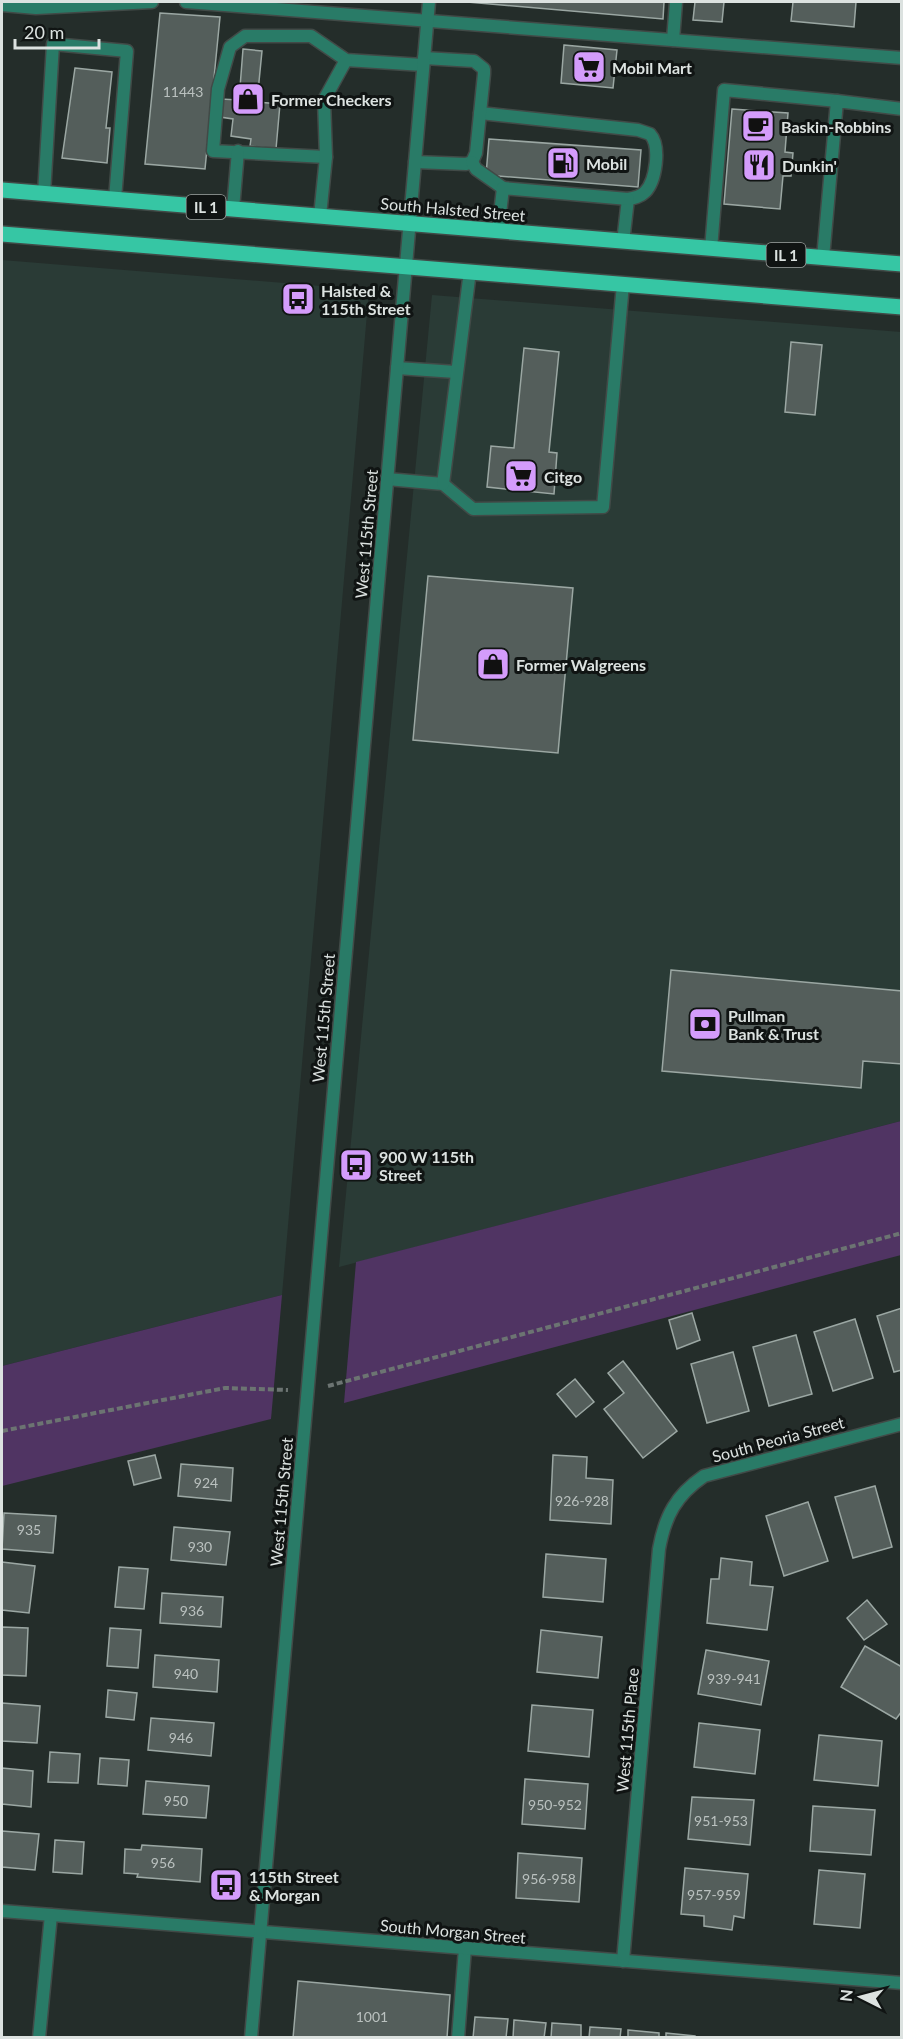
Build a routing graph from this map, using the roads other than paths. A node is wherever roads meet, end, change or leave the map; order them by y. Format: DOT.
graph roads {
  1 [pos="153,2"];
  2 [pos="186,2"];
  3 [pos="429,2"];
  4 [pos="676,2"];
  5 [pos="2,5"];
  6 [pos="427,21"];
  7 [pos="673,40"];
  8 [pos="902,58"];
  9 [pos="346,60"];
  10 [pos="424,62"];
  11 [pos="837,101"];
  12 [pos="902,109"];
  13 [pos="480,113"];
  14 [pos="238,151"];
  15 [pos="326,157"];
  16 [pos="415,162"];
  17 [pos="472,162"];
  18 [pos="503,188"];
  19 [pos="2,190"];
  20 [pos="44,194"];
  21 [pos="115,199"];
  22 [pos="628,199"];
  23 [pos="233,209"];
  24 [pos="320,216"];
  25 [pos="410,224"];
  26 [pos="498,231"];
  27 [pos="2,234"];
  28 [pos="623,242"];
  29 [pos="711,249"];
  30 [pos="823,258"];
  31 [pos="902,264"];
  32 [pos="406,267"];
  33 [pos="470,272"];
  34 [pos="623,284"];
  35 [pos="902,307"];
  36 [pos="397,368"];
  37 [pos="456,372"];
  38 [pos="387,479"];
  39 [pos="443,484"];
  40 [pos="902,1424"];
  41 [pos="672,1505"];
  42 [pos="2,1911"];
  43 [pos="51,1915"];
  44 [pos="260,1932"];
  45 [pos="465,1948"];
  46 [pos="623,1961"];
  47 [pos="902,1983"];
  48 [pos="39,2037"];
  49 [pos="251,2037"];
  50 [pos="458,2037"];
  1 -- 5 [label="street"];
  2 -- 6 [label="street"];
  3 -- 6 [label="street, West 115th Street"];
  4 -- 7 [label="street"];
  6 -- 7 [label="street"];
  6 -- 10 [label="street, West 115th Street"];
  7 -- 8 [label="street"];
  9 -- 10 [label="street"];
  9 -- 14 [label="street"];
  9 -- 15 [label="street"];
  10 -- 13 [label="street"];
  10 -- 16 [label="street, West 115th Street"];
  11 -- 12 [label="street"];
  11 -- 29 [label="street"];
  11 -- 30 [label="street"];
  13 -- 17 [label="street"];
  13 -- 22 [label="street"];
  14 -- 15 [label="street"];
  14 -- 23 [label="street"];
  15 -- 24 [label="street"];
  16 -- 17 [label="street"];
  16 -- 25 [label="street, West 115th Street"];
  17 -- 18 [label="street"];
  18 -- 22 [label="street"];
  18 -- 26 [label="street"];
  19 -- 20 [label="main road, South Halsted Street / IL 1"];
  20 -- 21 [label="main road, South Halsted Street / IL 1"];
  20 -- 21 [label="street"];
  21 -- 23 [label="main road, South Halsted Street / IL 1"];
  22 -- 28 [label="street"];
  23 -- 24 [label="main road, South Halsted Street / IL 1"];
  24 -- 25 [label="main road, South Halsted Street / IL 1"];
  25 -- 26 [label="main road, South Halsted Street / IL 1"];
  25 -- 32 [label="street, West 115th Street"];
  26 -- 28 [label="main road, South Halsted Street / IL 1"];
  27 -- 32 [label="main road"];
  28 -- 29 [label="main road, South Halsted Street / IL 1"];
  29 -- 30 [label="main road, South Halsted Street / IL 1"];
  30 -- 31 [label="main road, South Halsted Street / IL 1"];
  32 -- 33 [label="main road"];
  32 -- 36 [label="street, West 115th Street"];
  33 -- 34 [label="main road"];
  33 -- 37 [label="street"];
  34 -- 35 [label="main road"];
  34 -- 39 [label="street"];
  36 -- 37 [label="street"];
  36 -- 38 [label="street, West 115th Street"];
  37 -- 39 [label="street"];
  38 -- 39 [label="street"];
  38 -- 44 [label="street, West 115th Street"];
  40 -- 41 [label="street, South Peoria Street"];
  41 -- 46 [label="street, West 115th Place"];
  42 -- 43 [label="street, South Morgan Street"];
  43 -- 44 [label="street, South Morgan Street"];
  43 -- 48 [label="street"];
  44 -- 45 [label="street, South Morgan Street"];
  44 -- 49 [label="street, West 115th Street"];
  45 -- 46 [label="street, South Morgan Street"];
  45 -- 50 [label="street"];
  46 -- 47 [label="street, South Morgan Street"];
}
